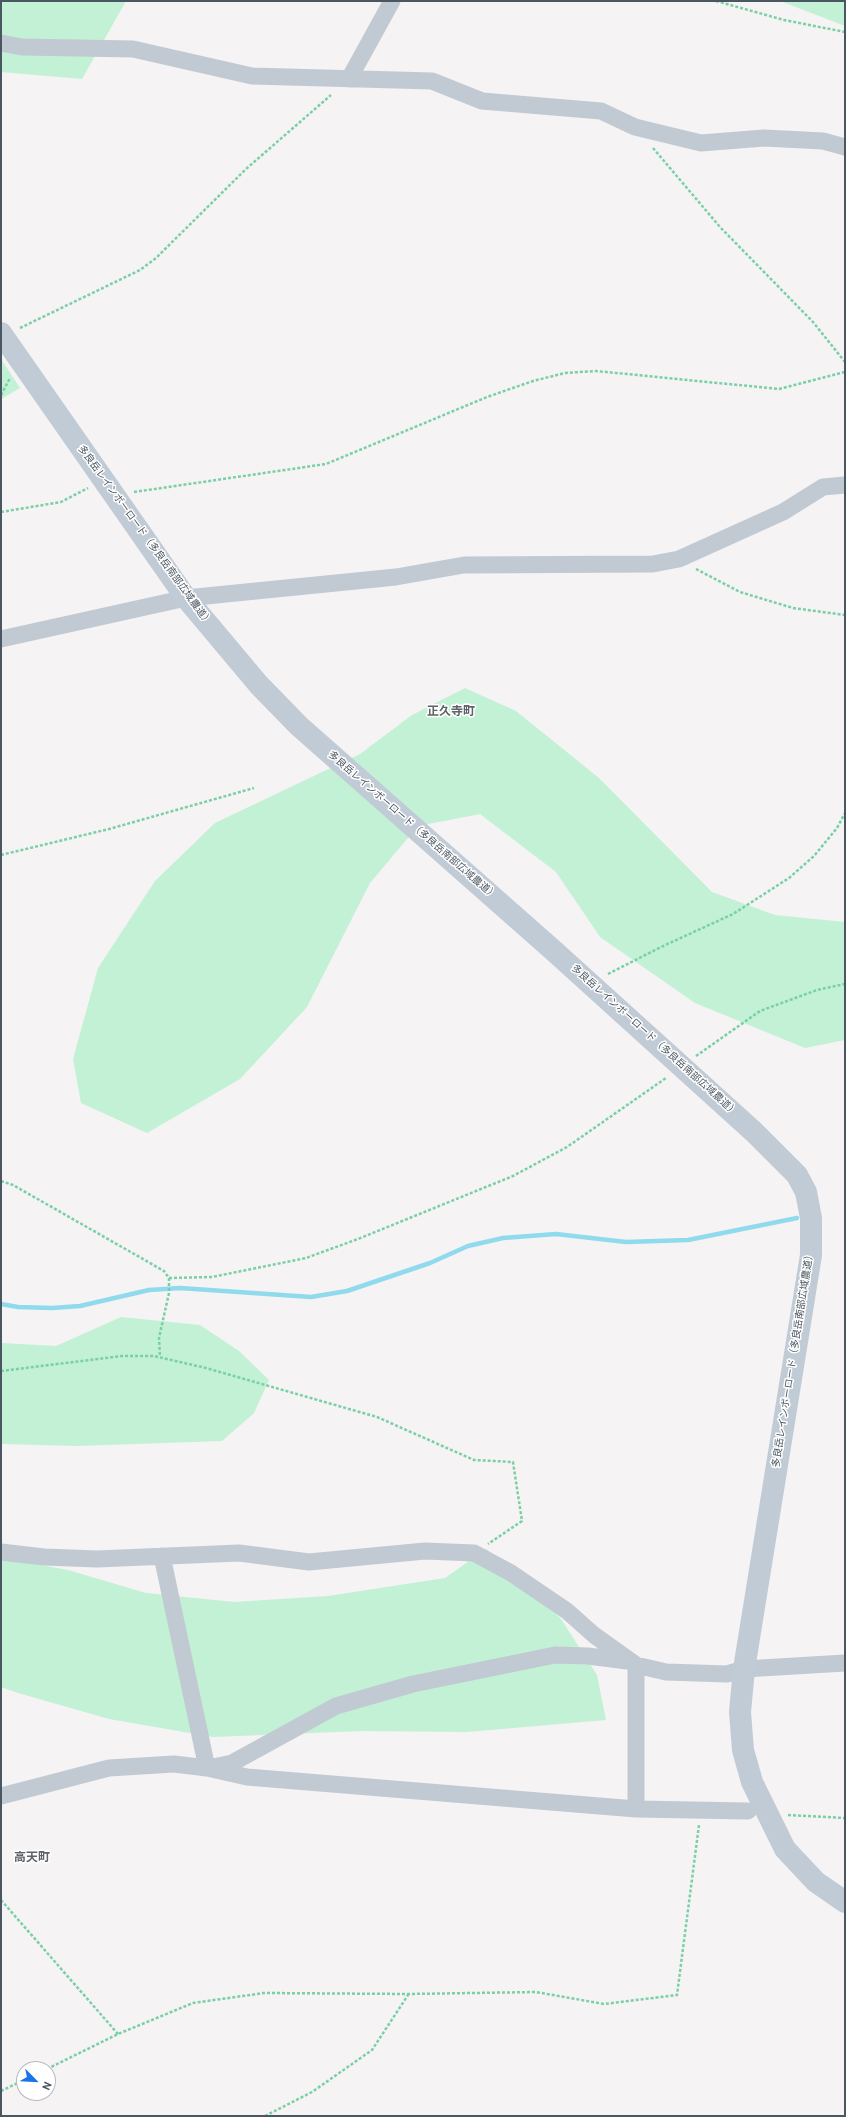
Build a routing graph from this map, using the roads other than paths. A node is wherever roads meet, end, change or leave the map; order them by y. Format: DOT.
graph roads {
  1 [pos="392,1"];
  2 [pos="1,43"];
  3 [pos="349,79"];
  4 [pos="845,147"];
  5 [pos="2,335"];
  6 [pos="845,485"];
  7 [pos="186,598"];
  8 [pos="1,639"];
  9 [pos="1,1552"];
  10 [pos="162,1556"];
  11 [pos="845,1662"];
  12 [pos="632,1663"];
  13 [pos="744,1669"];
  14 [pos="207,1768"];
  15 [pos="1,1796"];
  16 [pos="636,1809"];
  17 [pos="748,1811"];
  18 [pos="845,1902"];
  1 -- 3 [label="street"];
  2 -- 3 [label="street"];
  3 -- 4 [label="street"];
  5 -- 7 [label="street, 多良岳レインボーロード（多良岳南部広域農道）"];
  6 -- 7 [label="street"];
  7 -- 8 [label="street"];
  7 -- 13 [label="street, 多良岳レインボーロード（多良岳南部広域農道）"];
  9 -- 10 [label="street"];
  10 -- 12 [label="street"];
  10 -- 14 [label="street"];
  11 -- 13 [label="street"];
  12 -- 13 [label="street"];
  12 -- 14 [label="street"];
  12 -- 16 [label="street"];
  13 -- 18 [label="street, 多良岳レインボーロード（多良岳南部広域農道）"];
  14 -- 15 [label="street"];
  14 -- 16 [label="street"];
  16 -- 17 [label="street"];
}
